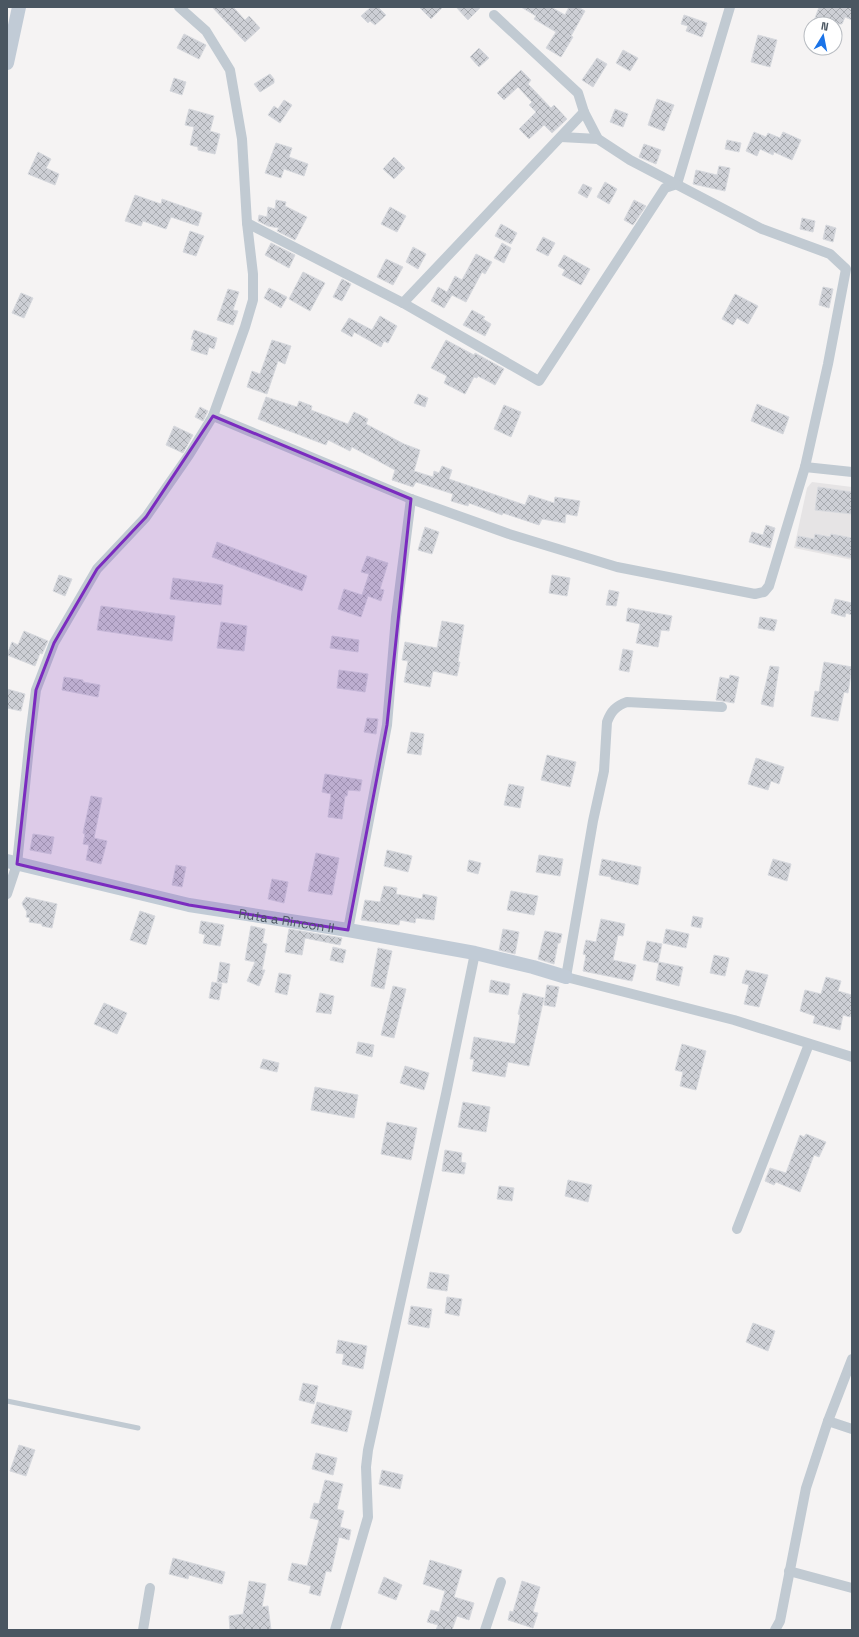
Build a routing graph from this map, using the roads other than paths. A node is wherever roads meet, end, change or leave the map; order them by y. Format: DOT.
graph roads {
  1 [pos="19,7"];
  2 [pos="179,7"];
  3 [pos="730,7"];
  4 [pos="494,15"];
  5 [pos="7,63"];
  6 [pos="584,112"];
  7 [pos="561,137"];
  8 [pos="598,139"];
  9 [pos="677,184"];
  10 [pos="247,223"];
  11 [pos="403,303"];
  12 [pos="213,416"];
  13 [pos="805,467"];
  14 [pos="852,472"];
  15 [pos="411,499"];
  16 [pos="722,707"];
  17 [pos="12,863"];
  18 [pos="7,894"];
  19 [pos="348,930"];
  20 [pos="475,953"];
  21 [pos="566,977"];
  22 [pos="809,1044"];
  23 [pos="851,1054"];
  24 [pos="737,1229"];
  25 [pos="852,1358"];
  26 [pos="7,1401"];
  27 [pos="828,1422"];
  28 [pos="138,1428"];
  29 [pos="852,1429"];
  30 [pos="790,1571"];
  31 [pos="502,1582"];
  32 [pos="150,1588"];
  33 [pos="852,1588"];
  34 [pos="143,1630"];
  35 [pos="335,1630"];
  36 [pos="485,1630"];
  37 [pos="775,1630"];
  1 -- 5 [label="street"];
  2 -- 10 [label="street"];
  3 -- 9 [label="street"];
  4 -- 6 [label="street"];
  6 -- 7 [label="street"];
  6 -- 8 [label="street"];
  7 -- 8 [label="street"];
  7 -- 11 [label="street"];
  8 -- 9 [label="street"];
  9 -- 11 [label="street"];
  9 -- 13 [label="street"];
  10 -- 11 [label="street"];
  10 -- 12 [label="street"];
  12 -- 15 [label="street"];
  12 -- 17 [label="street"];
  13 -- 14 [label="street"];
  13 -- 15 [label="street"];
  15 -- 19 [label="street"];
  16 -- 21 [label="street"];
  17 -- 18 [label="street"];
  17 -- 19 [label="street, Ruta a Rincon II"];
  19 -- 20 [label="street, Ruta a Rincon II"];
  20 -- 21 [label="street, Ruta a Rincon II"];
  20 -- 35 [label="street"];
  21 -- 22 [label="street"];
  22 -- 23 [label="street"];
  22 -- 24 [label="street"];
  25 -- 27 [label="street"];
  26 -- 28 [label="lane"];
  27 -- 29 [label="street"];
  27 -- 30 [label="street"];
  30 -- 33 [label="street"];
  30 -- 37 [label="street"];
  31 -- 36 [label="street"];
  32 -- 34 [label="street"];
}
